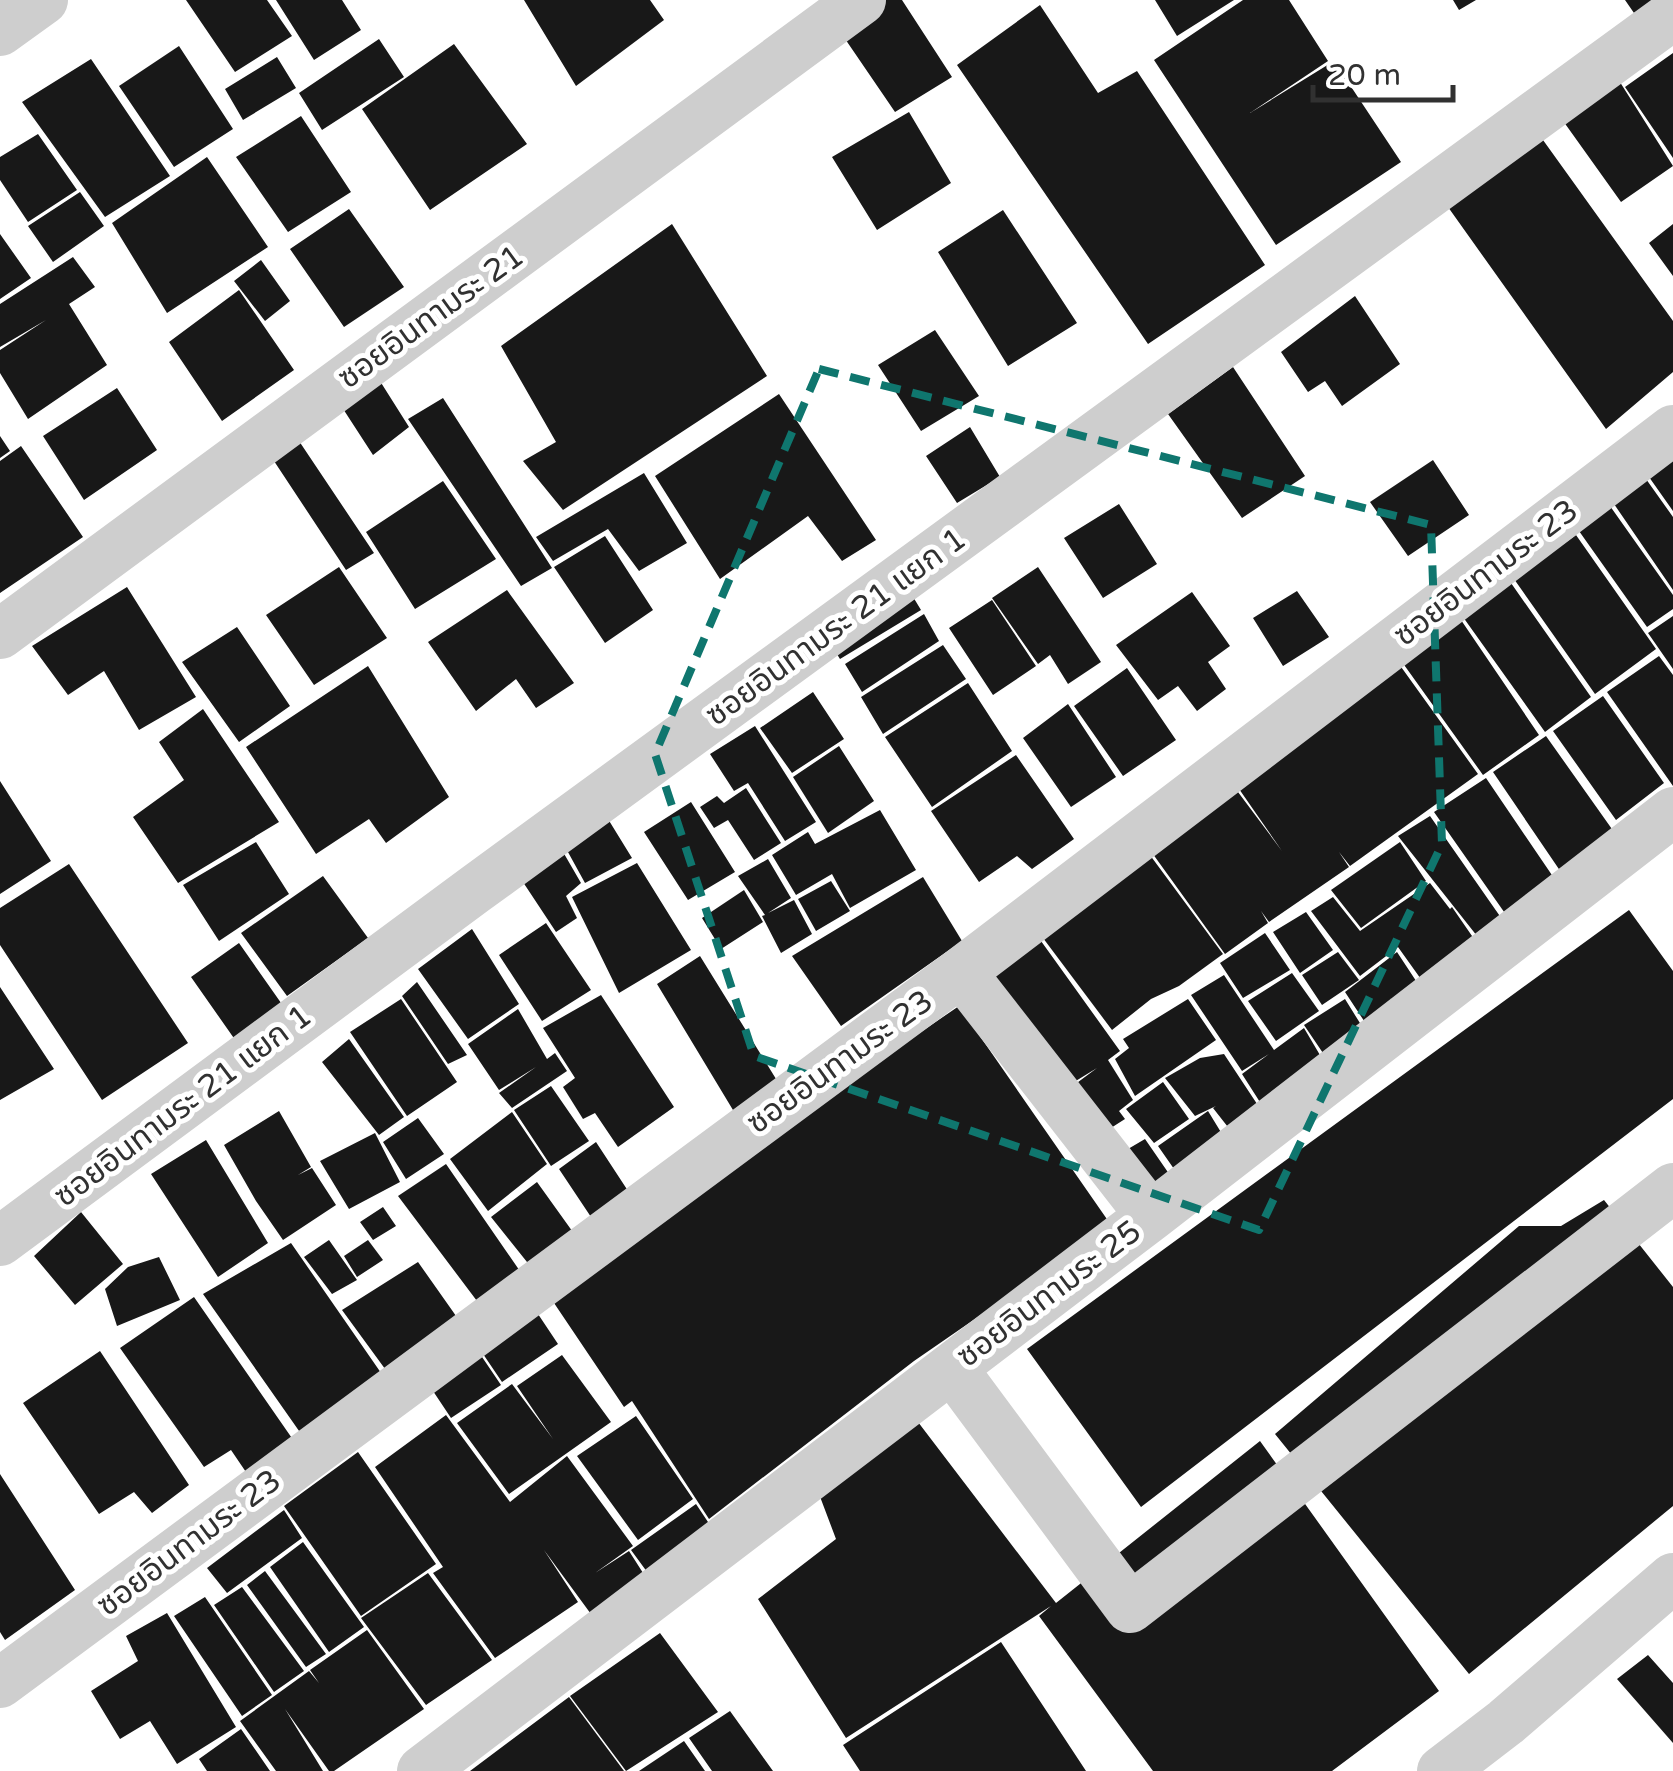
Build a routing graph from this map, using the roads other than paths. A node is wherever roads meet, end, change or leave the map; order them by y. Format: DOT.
graph roads {
  1 [pos="42,0"];
  2 [pos="861,0"];
  3 [pos="1673,15"];
  4 [pos="0,31"];
  5 [pos="1673,430"];
  6 [pos="0,634"];
  7 [pos="1667,828"];
  8 [pos="962,972"];
  9 [pos="1673,1188"];
  10 [pos="1151,1216"];
  11 [pos="0,1241"];
  12 [pos="952,1368"];
  13 [pos="1673,1578"];
  14 [pos="0,1683"];
  15 [pos="422,1771"];
  16 [pos="1442,1771"];
  1 -- 4 [label="street"];
  2 -- 6 [label="street, ซอยอินทามระ 21"];
  3 -- 11 [label="street, ซอยอินทามระ 21 แยก 1"];
  5 -- 8 [label="street, ซอยอินทามระ 23"];
  7 -- 10 [label="street, ซอยอินทามระ 25"];
  8 -- 10 [label="street"];
  8 -- 14 [label="street, ซอยอินทามระ 23"];
  9 -- 12 [label="street"];
  10 -- 12 [label="street, ซอยอินทามระ 25"];
  12 -- 15 [label="street, ซอยอินทามระ 25"];
  13 -- 16 [label="street"];
}
